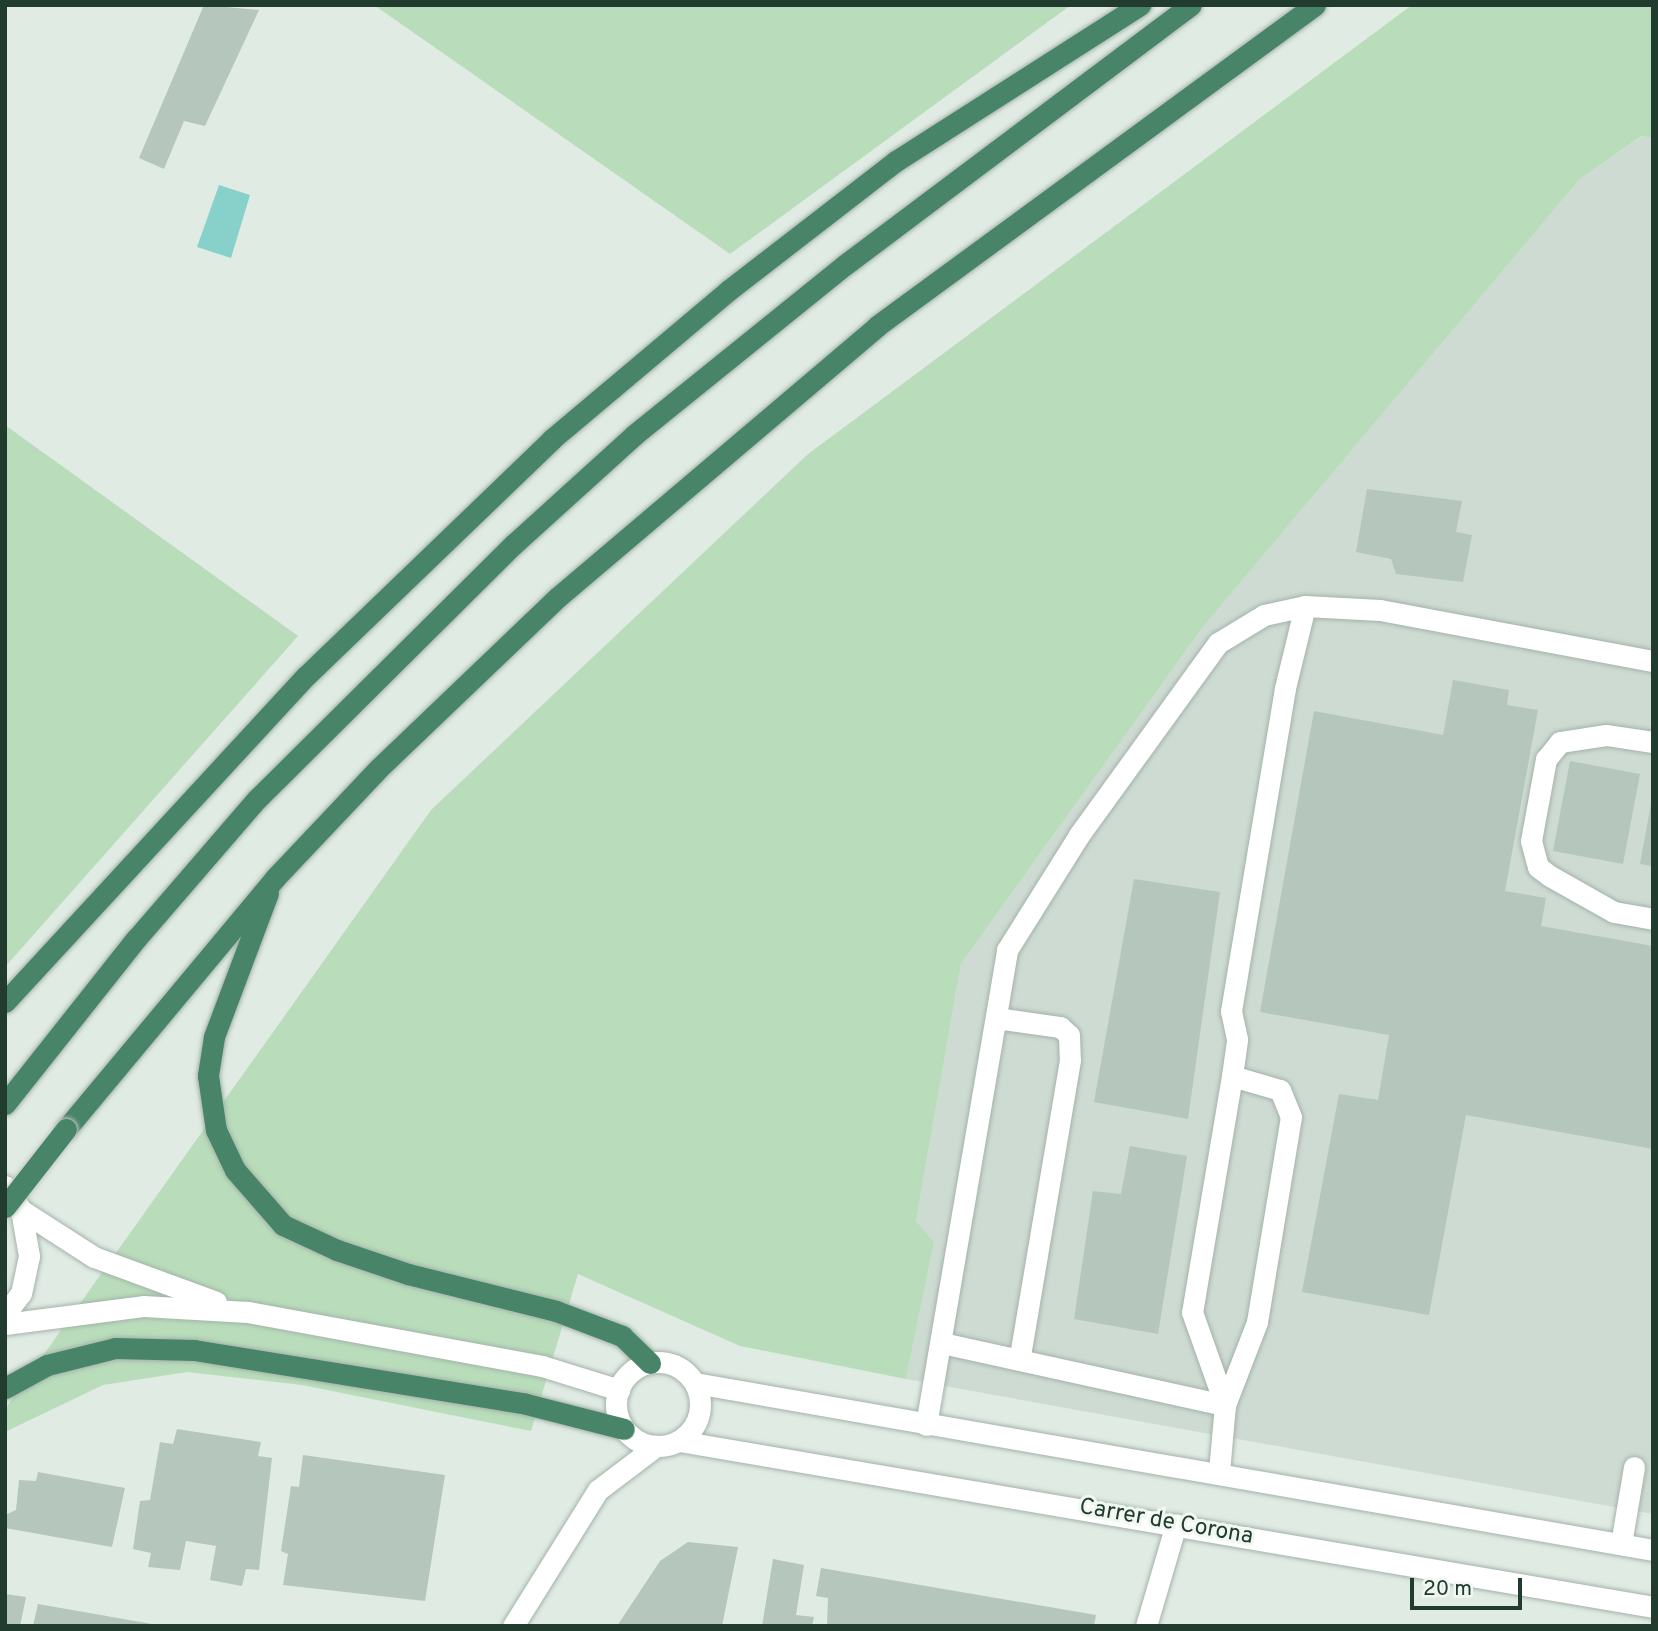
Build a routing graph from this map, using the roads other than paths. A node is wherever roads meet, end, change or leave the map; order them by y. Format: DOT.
graph roads {
  1 [pos="1140,5"];
  2 [pos="1191,5"];
  3 [pos="1315,5"];
  4 [pos="1305,606"];
  5 [pos="1653,661"];
  6 [pos="1653,742"];
  7 [pos="275,878"];
  8 [pos="1653,919"];
  9 [pos="5,1002"];
  10 [pos="996,1018"];
  11 [pos="1232,1076"];
  12 [pos="10,1098"];
  13 [pos="5,1186"];
  14 [pos="13,1208"];
  15 [pos="248,1312"];
  16 [pos="5,1314"];
  17 [pos="5,1324"];
  18 [pos="942,1343"];
  19 [pos="1019,1360"];
  20 [pos="650,1363"];
  21 [pos="695,1383"];
  22 [pos="5,1388"];
  23 [pos="619,1390"];
  24 [pos="1224,1405"];
  25 [pos="926,1425"];
  26 [pos="624,1429"];
  27 [pos="679,1441"];
  28 [pos="656,1447"];
  29 [pos="1634,1467"];
  30 [pos="1219,1472"];
  31 [pos="1175,1524"];
  32 [pos="1621,1544"];
  33 [pos="1653,1550"];
  34 [pos="1653,1607"];
  35 [pos="513,1626"];
  36 [pos="1146,1626"];
  1 -- 9 [label="highway"];
  2 -- 12 [label="highway"];
  3 -- 7 [label="highway"];
  4 -- 5 [label="street"];
  4 -- 10 [label="street"];
  4 -- 11 [label="street"];
  6 -- 8 [label="street"];
  7 -- 14 [label="highway, bridge"];
  7 -- 20 [label="highway"];
  10 -- 18 [label="street"];
  10 -- 19 [label="street"];
  11 -- 24 [label="street"];
  11 -- 24 [label="street"];
  13 -- 14 [label="street"];
  14 -- 15 [label="street"];
  14 -- 16 [label="street"];
  15 -- 17 [label="street"];
  15 -- 23 [label="street"];
  18 -- 19 [label="street"];
  18 -- 25 [label="street"];
  19 -- 24 [label="street"];
  20 -- 21 [label="street"];
  20 -- 23 [label="street"];
  21 -- 25 [label="street"];
  21 -- 27 [label="street"];
  22 -- 26 [label="highway"];
  23 -- 26 [label="street"];
  24 -- 30 [label="street"];
  25 -- 30 [label="street"];
  26 -- 28 [label="street"];
  27 -- 28 [label="street"];
  27 -- 31 [label="street, Carrer de Corona"];
  28 -- 35 [label="street"];
  29 -- 32 [label="street"];
  30 -- 32 [label="street"];
  31 -- 34 [label="street, Carrer de Corona"];
  31 -- 36 [label="street"];
  32 -- 33 [label="street"];
}
